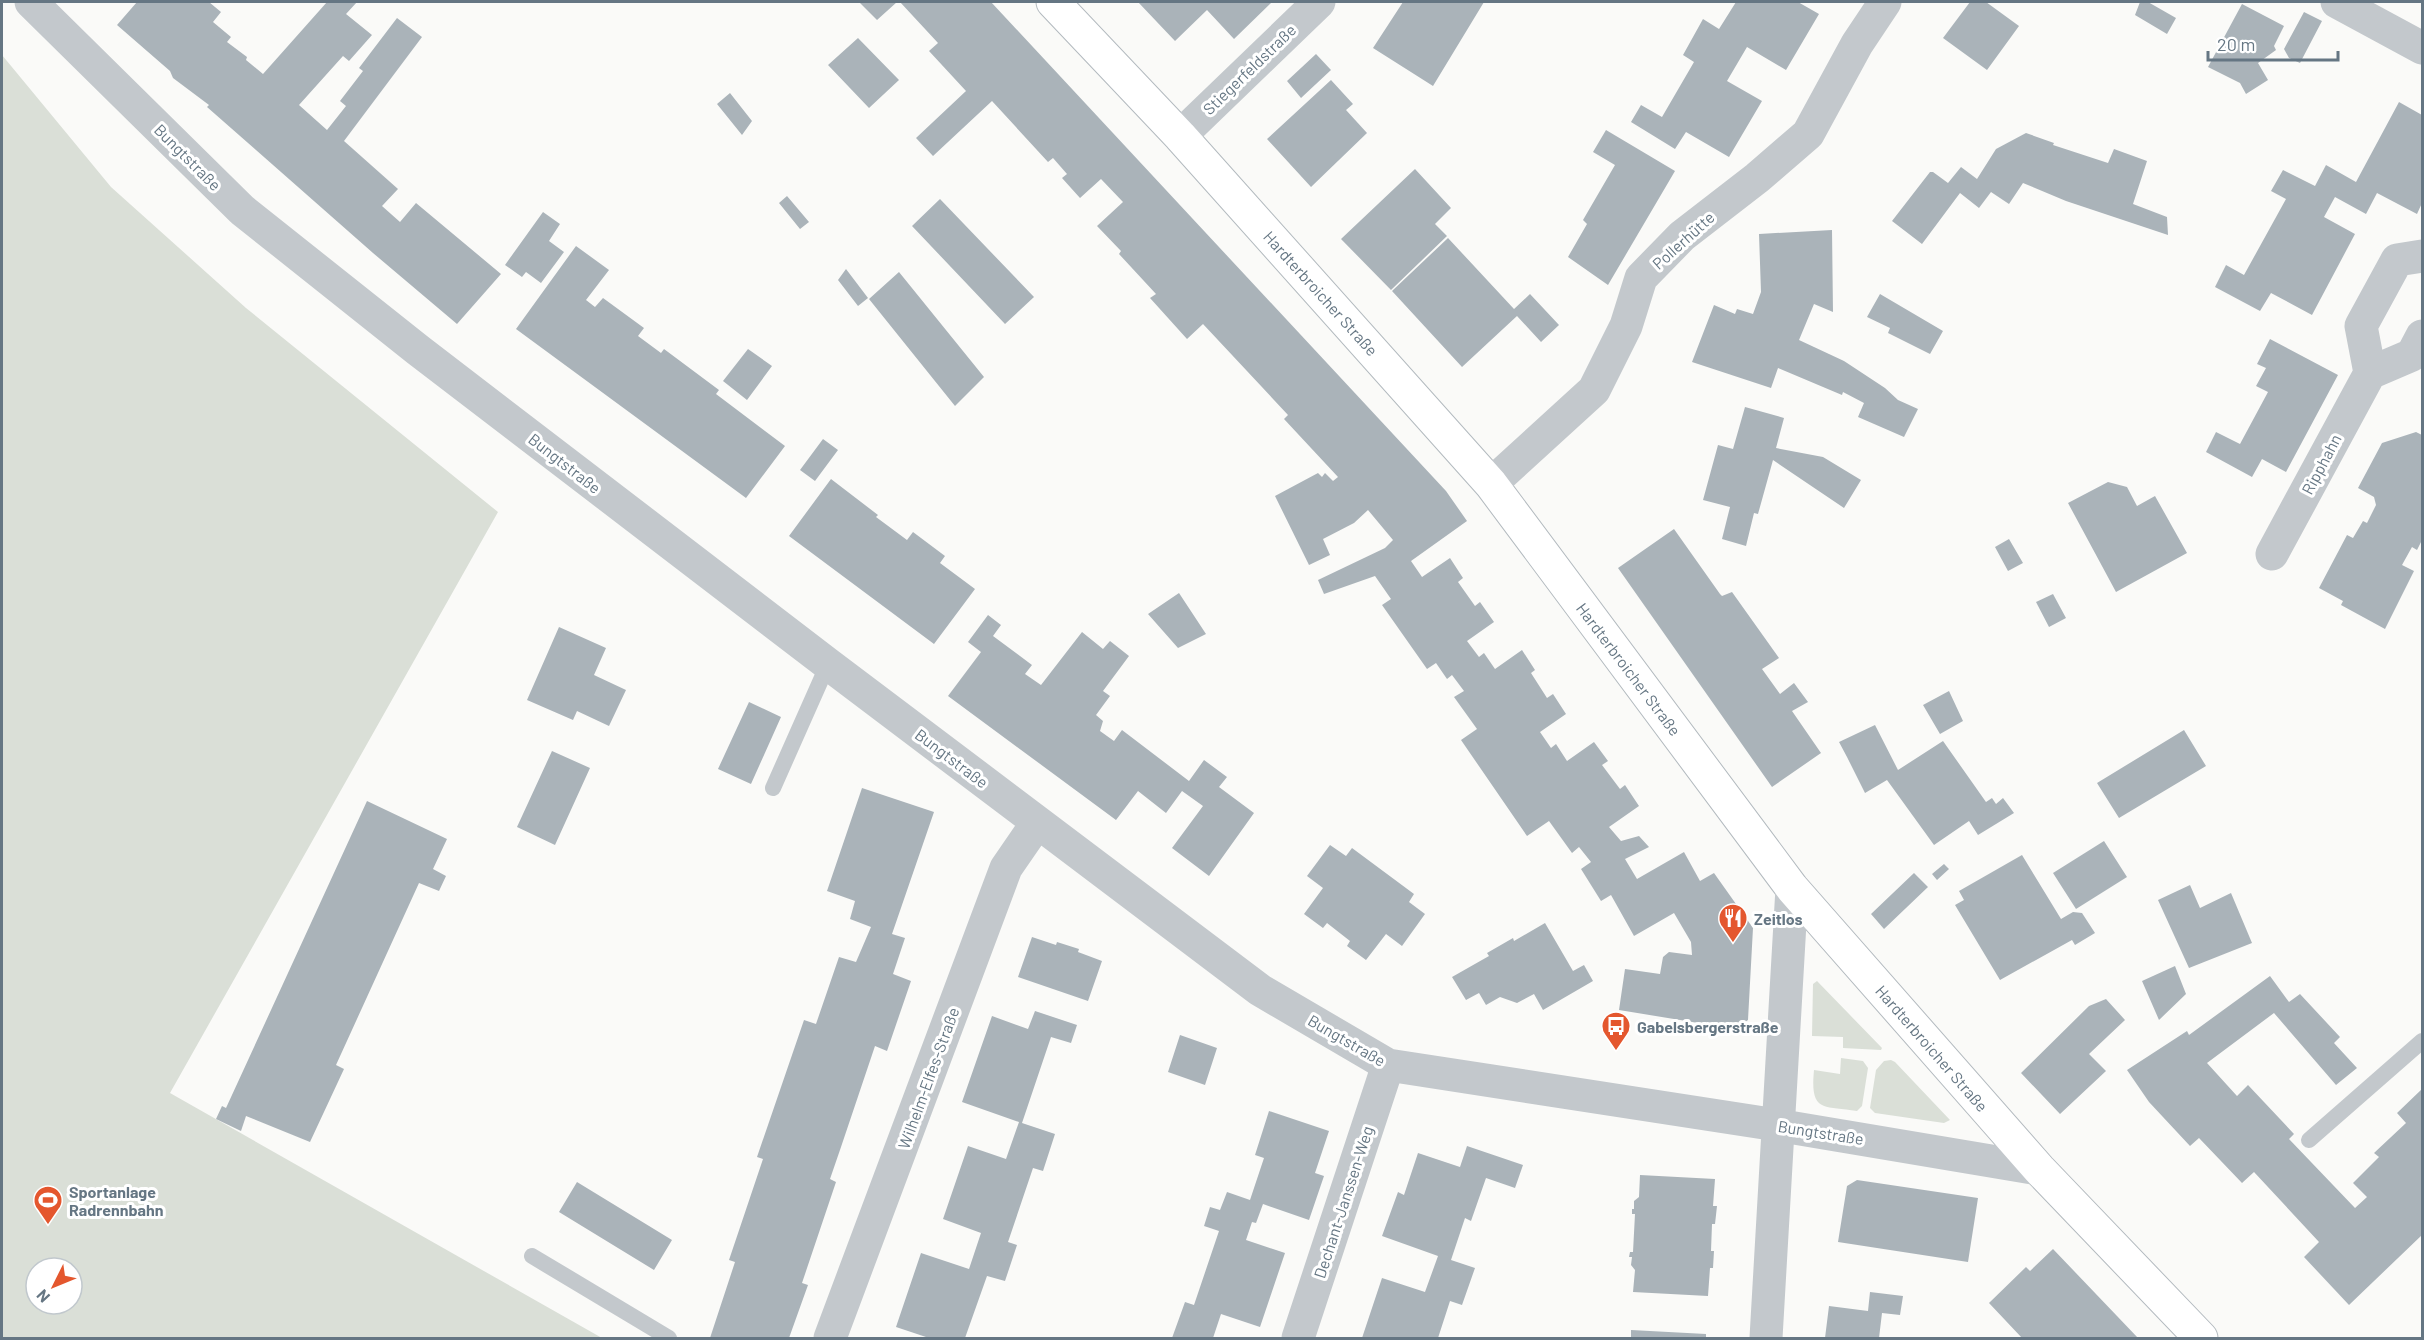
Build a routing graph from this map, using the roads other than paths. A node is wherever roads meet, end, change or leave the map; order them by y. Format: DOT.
graph roads {
  1 [pos="31,2"];
  2 [pos="1053,2"];
  3 [pos="1318,2"];
  4 [pos="1885,2"];
  5 [pos="2337,2"];
  6 [pos="2422,48"];
  7 [pos="1180,136"];
  8 [pos="2422,256"];
  9 [pos="2422,336"];
  10 [pos="2370,373"];
  11 [pos="1491,484"];
  12 [pos="2272,554"];
  13 [pos="828,664"];
  14 [pos="773,788"];
  15 [pos="1037,823"];
  16 [pos="1792,888"];
  17 [pos="2422,1041"];
  18 [pos="1388,1065"];
  19 [pos="1777,1125"];
  20 [pos="2309,1140"];
  21 [pos="2039,1169"];
  22 [pos="532,1256"];
  23 [pos="669,1338"];
  24 [pos="830,1338"];
  25 [pos="1298,1338"];
  26 [pos="1766,1338"];
  27 [pos="2201,1338"];
  1 -- 13 [label="street, Bungtstraße"];
  2 -- 7 [label="street, Hardterbroicher Straße"];
  3 -- 7 [label="street, Stiegerfeldstraße"];
  4 -- 11 [label="street, Pollerhütte"];
  5 -- 6 [label="street"];
  7 -- 11 [label="street, Hardterbroicher Straße"];
  8 -- 10 [label="street"];
  9 -- 10 [label="street"];
  10 -- 12 [label="street, Ripphahn"];
  11 -- 16 [label="street, Hardterbroicher Straße"];
  13 -- 14 [label="lane"];
  13 -- 15 [label="street, Bungtstraße"];
  15 -- 18 [label="street, Bungtstraße"];
  15 -- 24 [label="street, Wilhelm-Elfes-Straße"];
  16 -- 19 [label="street"];
  16 -- 21 [label="street, Hardterbroicher Straße"];
  17 -- 20 [label="lane"];
  18 -- 19 [label="street, Bungtstraße"];
  18 -- 25 [label="street, Dechant-Janssen-Weg"];
  19 -- 21 [label="street, Bungtstraße"];
  19 -- 26 [label="street"];
  21 -- 27 [label="street, Hardterbroicher Straße"];
  22 -- 23 [label="lane"];
}
